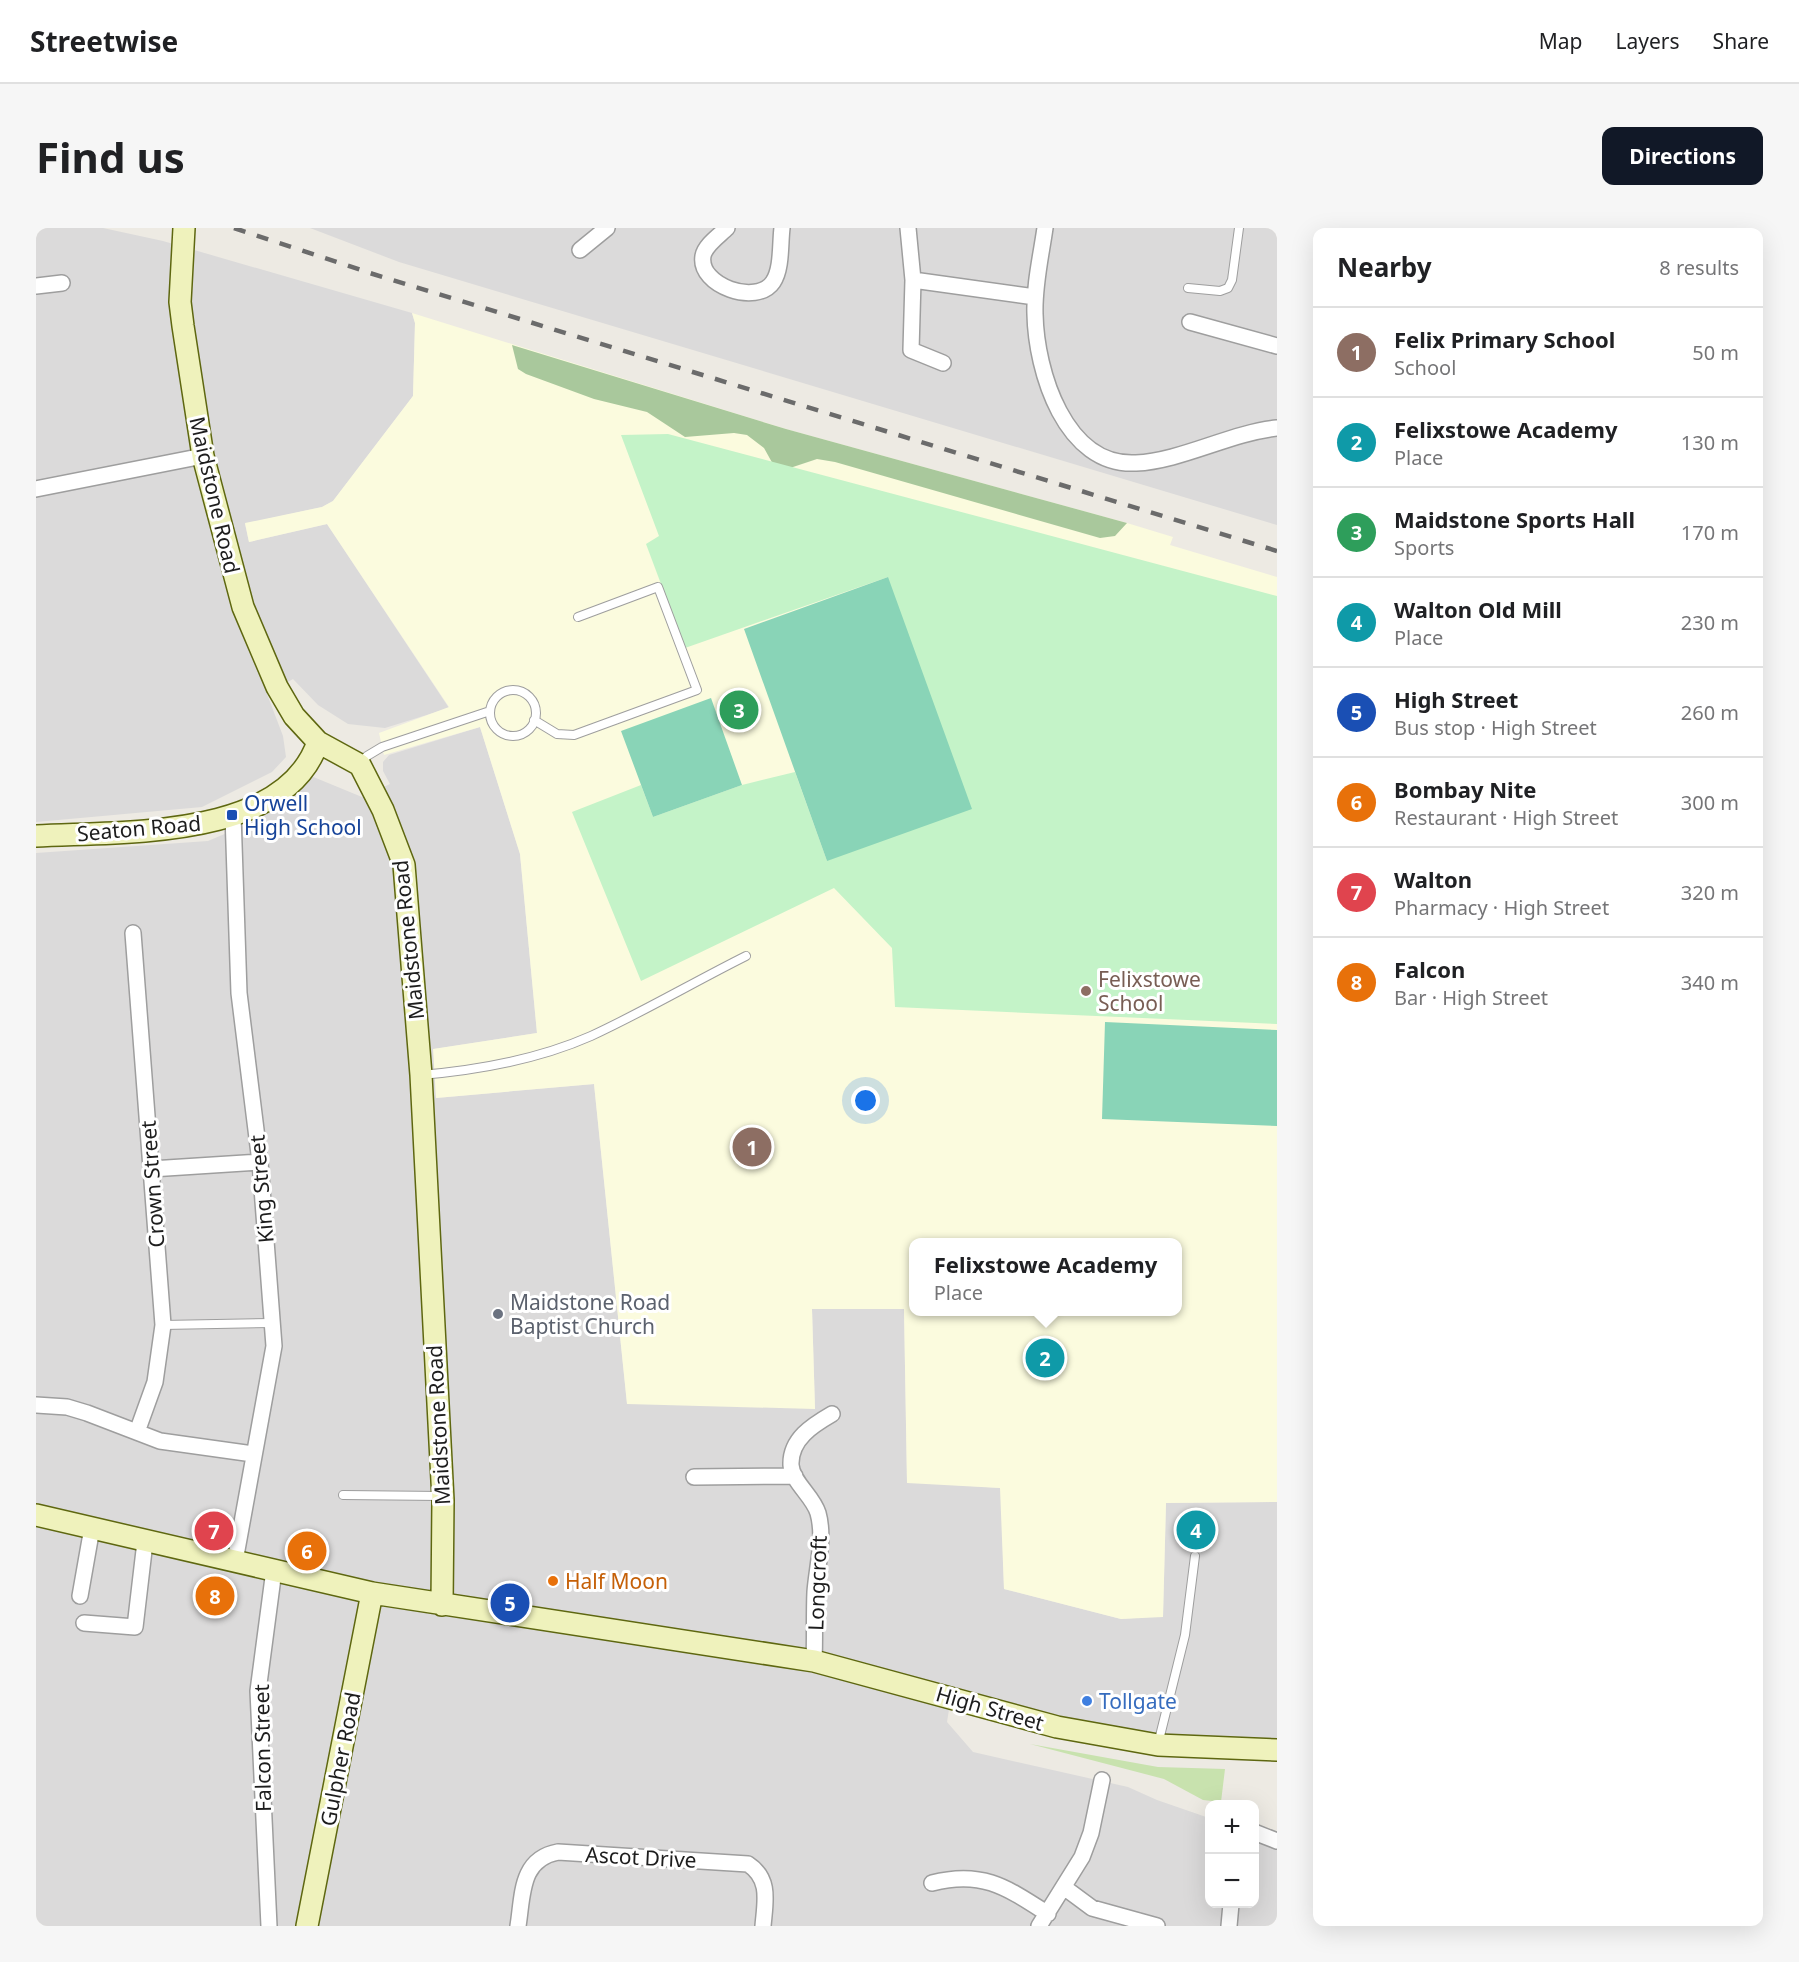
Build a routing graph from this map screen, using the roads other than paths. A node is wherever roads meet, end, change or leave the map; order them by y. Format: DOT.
graph roads {
  1 [pos="607,228"];
  2 [pos="727,228"];
  3 [pos="782,228"];
  4 [pos="908,228"];
  5 [pos="1045,228"];
  6 [pos="1239,228"];
  7 [pos="183,237"];
  8 [pos="580,250"];
  9 [pos="913,280"];
  10 [pos="62,283"];
  11 [pos="36,286"];
  12 [pos="1188,288"];
  13 [pos="1035,297"];
  14 [pos="1190,322"];
  15 [pos="1277,346"];
  16 [pos="943,363"];
  17 [pos="1277,428"];
  18 [pos="203,456"];
  19 [pos="36,489"];
  20 [pos="578,617"];
  21 [pos="490,711"];
  22 [pos="534,720"];
  23 [pos="318,742"];
  24 [pos="360,765"];
  25 [pos="233,815"];
  26 [pos="36,836"];
  27 [pos="133,933"];
  28 [pos="746,956"];
  29 [pos="421,1075"];
  30 [pos="260,1162"];
  31 [pos="151,1169"];
  32 [pos="272,1323"];
  33 [pos="163,1325"];
  34 [pos="36,1405"];
  35 [pos="832,1413"];
  36 [pos="137,1432"];
  37 [pos="253,1454"];
  38 [pos="795,1476"];
  39 [pos="694,1477"];
  40 [pos="343,1495"];
  41 [pos="442,1496"];
  42 [pos="36,1515"];
  43 [pos="92,1528"];
  44 [pos="145,1542"];
  45 [pos="1195,1556"];
  46 [pos="235,1561"];
  47 [pos="274,1570"];
  48 [pos="372,1593"];
  49 [pos="80,1596"];
  50 [pos="442,1605"];
  51 [pos="84,1623"];
  52 [pos="814,1661"];
  53 [pos="1158,1745"];
  54 [pos="1277,1750"];
  55 [pos="1102,1780"];
  56 [pos="1259,1834"];
  57 [pos="1277,1840"];
  58 [pos="932,1883"];
  59 [pos="1065,1888"];
  60 [pos="1231,1908"];
  61 [pos="1044,1920"];
  62 [pos="269,1926"];
  63 [pos="307,1926"];
  64 [pos="518,1926"];
  65 [pos="764,1926"];
  66 [pos="1157,1926"];
  67 [pos="1229,1926"];
  1 -- 8 [label="street"];
  2 -- 3 [label="street"];
  4 -- 9 [label="street"];
  5 -- 13 [label="street"];
  6 -- 12 [label="lane"];
  7 -- 18 [label="street, Maidstone Road"];
  9 -- 13 [label="street"];
  9 -- 16 [label="street"];
  10 -- 11 [label="street"];
  13 -- 17 [label="street"];
  14 -- 15 [label="street"];
  18 -- 19 [label="street"];
  18 -- 23 [label="street, Maidstone Road"];
  20 -- 22 [label="lane"];
  21 -- 22 [label="lane"];
  21 -- 22 [label="lane"];
  21 -- 24 [label="lane"];
  23 -- 24 [label="street, Maidstone Road"];
  23 -- 25 [label="street, Seaton Road"];
  24 -- 29 [label="street, Maidstone Road"];
  25 -- 26 [label="street, Seaton Road"];
  25 -- 30 [label="street, King Street"];
  27 -- 31 [label="street, Crown Street"];
  28 -- 29 [label="lane"];
  29 -- 41 [label="street, Maidstone Road"];
  30 -- 31 [label="street"];
  30 -- 32 [label="street, King Street"];
  31 -- 33 [label="street, Crown Street"];
  32 -- 33 [label="lane"];
  32 -- 37 [label="street, King Street"];
  33 -- 36 [label="street, Crown Street"];
  34 -- 36 [label="street"];
  35 -- 38 [label="street"];
  36 -- 37 [label="street"];
  37 -- 46 [label="street, King Street"];
  38 -- 39 [label="street"];
  38 -- 52 [label="street, Longcroft"];
  40 -- 41 [label="lane"];
  41 -- 50 [label="street, Maidstone Road"];
  42 -- 43 [label="street, High Street"];
  43 -- 44 [label="street, High Street"];
  43 -- 49 [label="street"];
  44 -- 46 [label="street, High Street"];
  44 -- 51 [label="street"];
  45 -- 53 [label="lane"];
  46 -- 47 [label="street, High Street"];
  47 -- 48 [label="street, High Street"];
  47 -- 62 [label="street, Falcon Street"];
  48 -- 50 [label="street, High Street"];
  48 -- 63 [label="street, Gulpher Road"];
  50 -- 52 [label="street, High Street"];
  52 -- 53 [label="street, High Street"];
  53 -- 54 [label="street, High Street"];
  55 -- 59 [label="street"];
  56 -- 57 [label="street"];
  58 -- 61 [label="street"];
  59 -- 61 [label="street"];
  59 -- 66 [label="street"];
  60 -- 67 [label="street"];
  64 -- 65 [label="street, Ascot Drive"];
}
